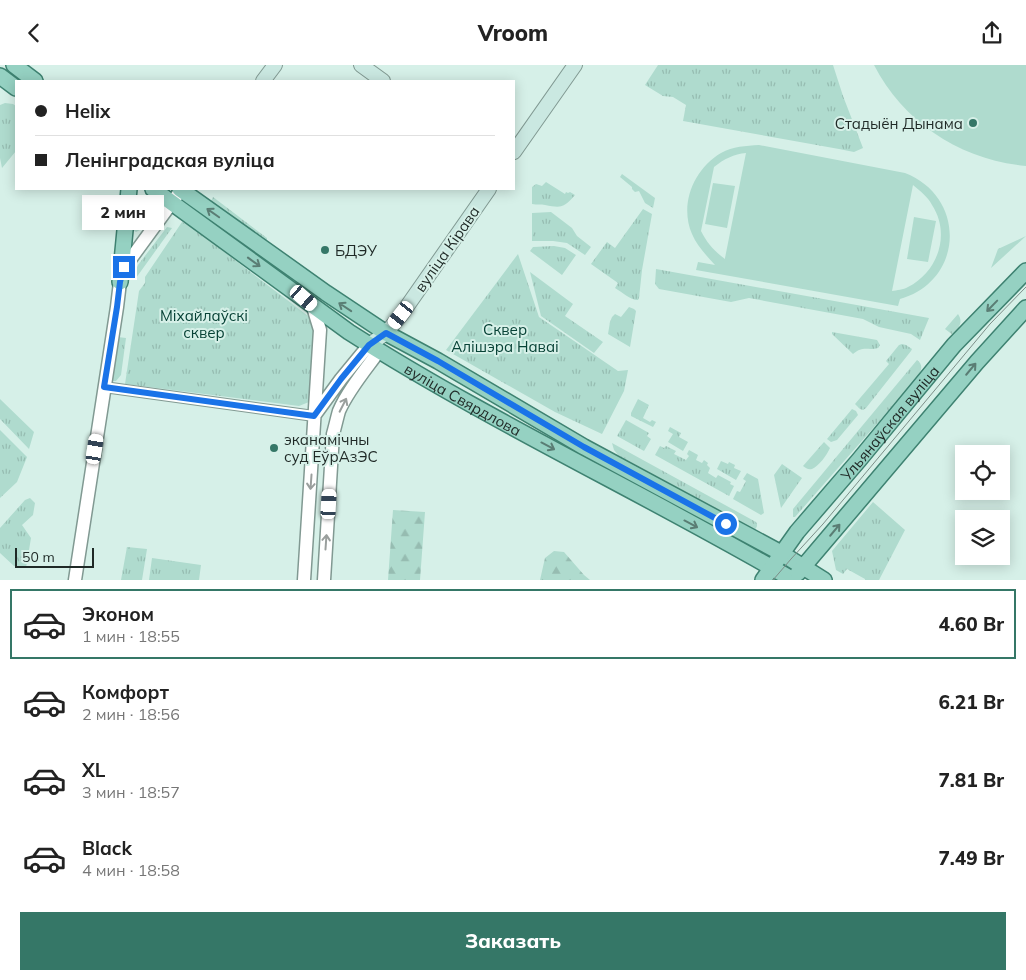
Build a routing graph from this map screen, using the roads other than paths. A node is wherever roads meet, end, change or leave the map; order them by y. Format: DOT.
graph roads {
  1 [pos="14,65"];
  2 [pos="275,65"];
  3 [pos="361,65"];
  4 [pos="575,65"];
  5 [pos="0,76"];
  6 [pos="33,80"];
  7 [pos="264,80"];
  8 [pos="381,80"];
  9 [pos="15,87"];
  10 [pos="515,150"];
  11 [pos="129,190"];
  12 [pos="153,190"];
  13 [pos="180,190"];
  14 [pos="182,190"];
  15 [pos="488,190"];
  16 [pos="172,203"];
  17 [pos="1026,271"];
  18 [pos="120,282"];
  19 [pos="313,307"];
  20 [pos="1026,308"];
  21 [pos="386,333"];
  22 [pos="374,348"];
  23 [pos="104,387"];
  24 [pos="918,389"];
  25 [pos="940,406"];
  26 [pos="314,416"];
  27 [pos="781,553"];
  28 [pos="804,567"];
  29 [pos="767,574"];
  30 [pos="75,580"];
  31 [pos="304,580"];
  32 [pos="324,580"];
  33 [pos="793,580"];
  34 [pos="824,580"];
  1 -- 6 [label="main road"];
  2 -- 7 [label="main road"];
  3 -- 8 [label="main road"];
  4 -- 10 [label="main road"];
  5 -- 9 [label="main road"];
  11 -- 18 [label="main road"];
  12 -- 16 [label="main road, вуліца Свярдлова"];
  13 -- 16 [label="street"];
  21 -- 14 [label="main road, вуліца Свярдлова, one-way"];
  15 -- 21 [label="main road, вуліца Кірава"];
  16 -- 18 [label="street"];
  16 -- 19 [label="main road, вуліца Свярдлова, one-way"];
  17 -- 24 [label="main road, Ульянаўская вуліца, one-way"];
  18 -- 23 [label="street"];
  19 -- 22 [label="main road, вуліца Свярдлова"];
  19 -- 26 [label="street"];
  25 -- 20 [label="main road, Ульянаўская вуліца, one-way"];
  21 -- 22 [label="main road, вуліца Кірава"];
  21 -- 27 [label="main road, вуліца Свярдлова"];
  22 -- 26 [label="street, вуліца Кірава"];
  22 -- 29 [label="main road, вуліца Свярдлова, one-way"];
  32 -- 22 [label="street, вуліца Кірава, one-way"];
  23 -- 26 [label="street"];
  23 -- 30 [label="street"];
  24 -- 25 [label="main road"];
  24 -- 27 [label="main road, Ульянаўская вуліца"];
  28 -- 25 [label="main road, Ульянаўская вуліца, one-way"];
  26 -- 31 [label="street, one-way"];
  27 -- 28 [label="main road, вуліца Свярдлова"];
  27 -- 29 [label="main road, Ульянаўская вуліца"];
  28 -- 33 [label="main road, Ульянаўская вуліца"];
  28 -- 34 [label="main road, вуліца Свярдлова"];
  29 -- 33 [label="main road, вуліца Свярдлова"];
}
